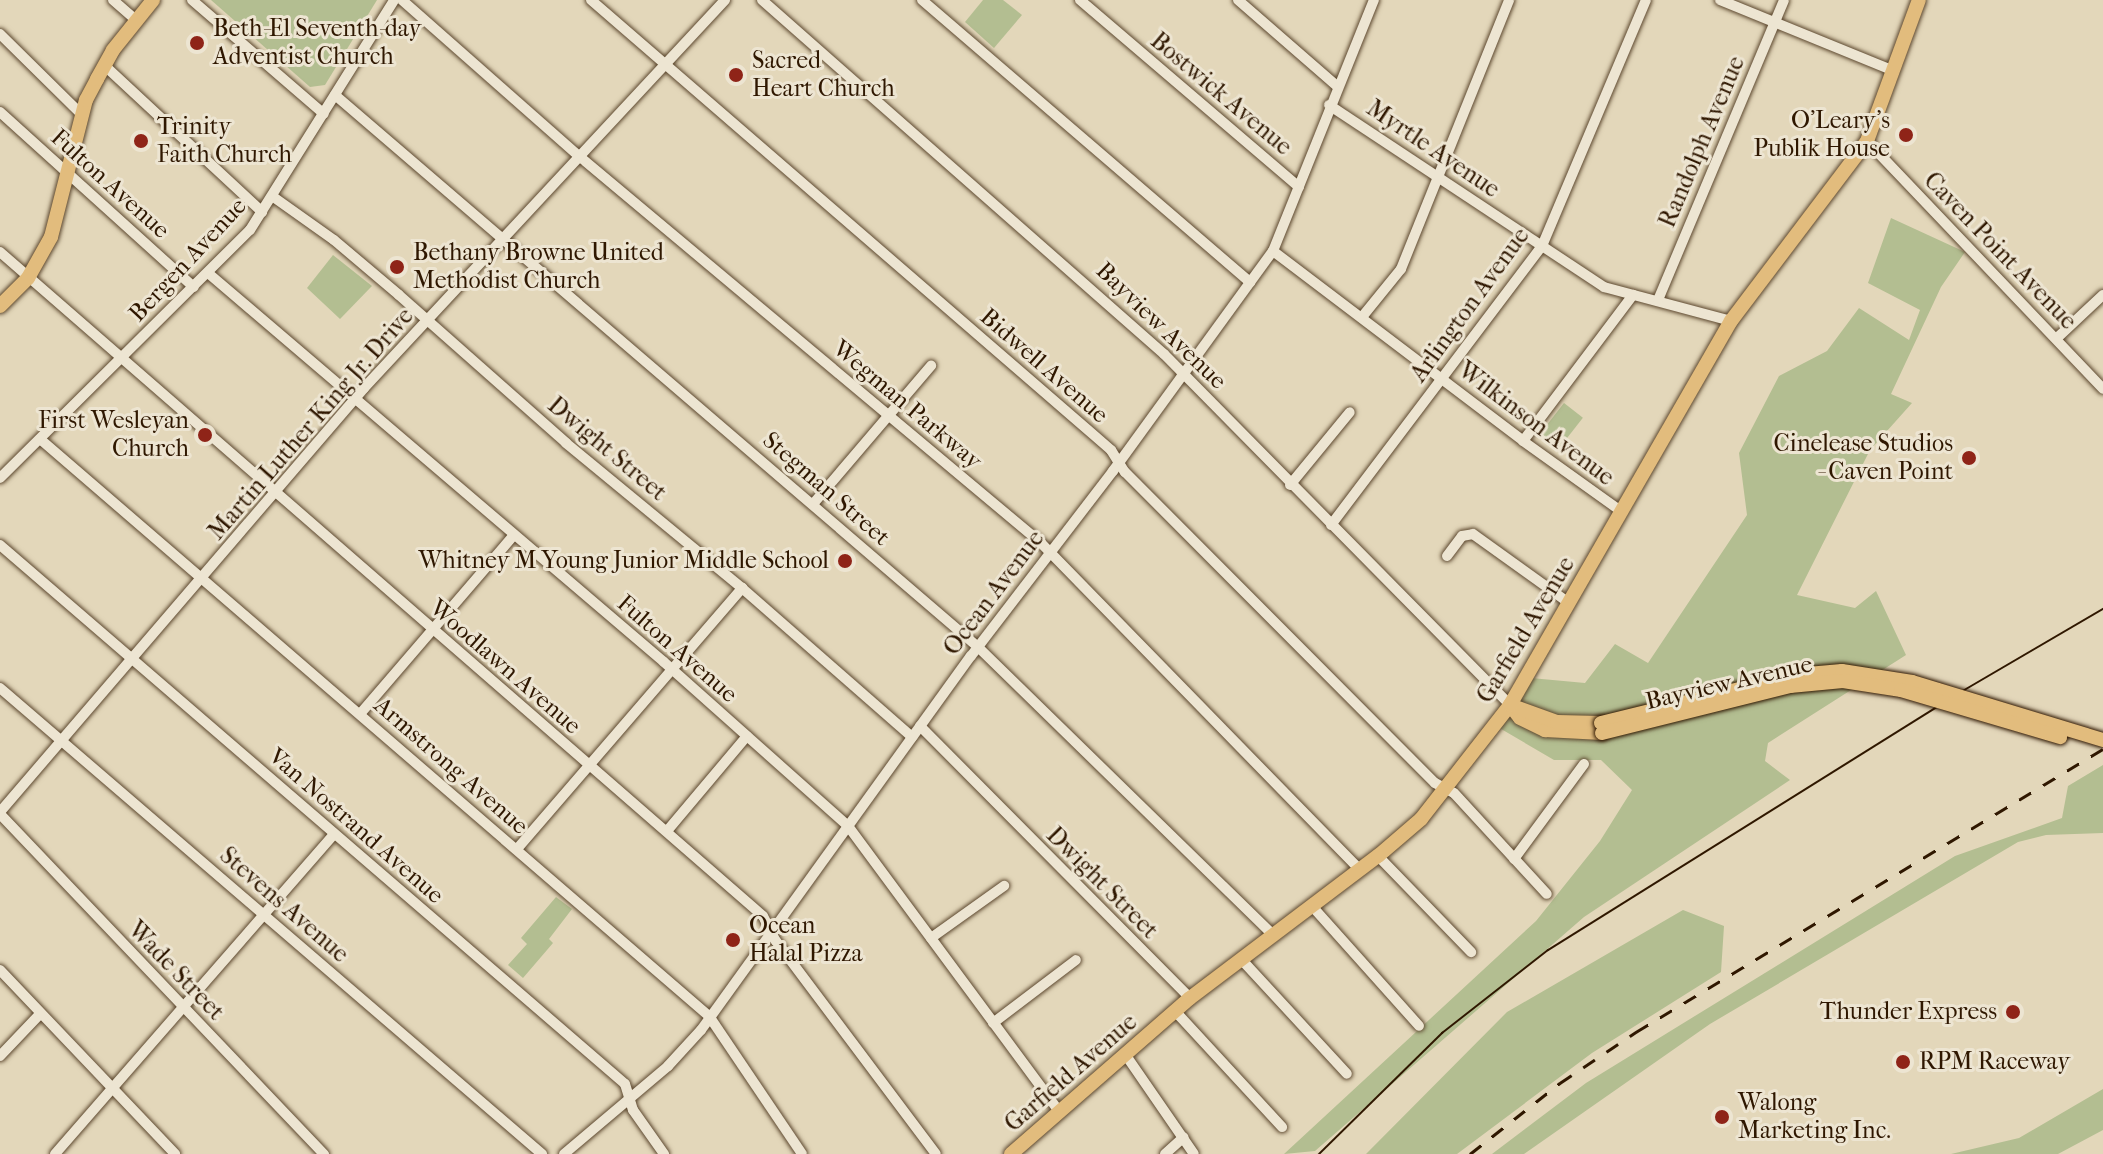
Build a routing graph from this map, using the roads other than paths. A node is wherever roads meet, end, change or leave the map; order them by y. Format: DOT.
graph roads {
  1 [pos="113,0"];
  2 [pos="153,0"];
  3 [pos="192,0"];
  4 [pos="394,0"];
  5 [pos="402,0"];
  6 [pos="591,0"];
  7 [pos="725,0"];
  8 [pos="762,0"];
  9 [pos="922,0"];
  10 [pos="1080,0"];
  11 [pos="1238,0"];
  12 [pos="1374,0"];
  13 [pos="1509,0"];
  14 [pos="1646,0"];
  15 [pos="1720,0"];
  16 [pos="1784,0"];
  17 [pos="1919,0"];
  18 [pos="136,20"];
  19 [pos="1775,22"];
  20 [pos="0,34"];
  21 [pos="104,65"];
  22 [pos="665,65"];
  23 [pos="1894,71"];
  24 [pos="1337,86"];
  25 [pos="335,95"];
  26 [pos="1329,105"];
  27 [pos="0,112"];
  28 [pos="324,114"];
  29 [pos="82,115"];
  30 [pos="1867,141"];
  31 [pos="579,156"];
  32 [pos="69,174"];
  33 [pos="1438,177"];
  34 [pos="1299,187"];
  35 [pos="272,196"];
  36 [pos="262,212"];
  37 [pos="504,238"];
  38 [pos="1542,246"];
  39 [pos="1273,251"];
  40 [pos="0,252"];
  41 [pos="208,273"];
  42 [pos="28,278"];
  43 [pos="1250,282"];
  44 [pos="194,287"];
  45 [pos="1633,295"];
  46 [pos="2103,295"];
  47 [pos="1658,300"];
  48 [pos="0,306"];
  49 [pos="1362,317"];
  50 [pos="428,321"];
  51 [pos="1731,321"];
  52 [pos="2057,338"];
  53 [pos="121,359"];
  54 [pos="931,366"];
  55 [pos="1183,374"];
  56 [pos="1441,379"];
  57 [pos="2103,389"];
  58 [pos="354,400"];
  59 [pos="1350,412"];
  60 [pos="888,416"];
  61 [pos="40,439"];
  62 [pos="1523,441"];
  63 [pos="1119,463"];
  64 [pos="0,478"];
  65 [pos="1290,485"];
  66 [pos="275,494"];
  67 [pos="813,504"];
  68 [pos="1622,512"];
  69 [pos="1331,525"];
  70 [pos="513,536"];
  71 [pos="0,545"];
  72 [pos="1048,554"];
  73 [pos="1447,556"];
  74 [pos="202,581"];
  75 [pos="742,588"];
  76 [pos="1569,603"];
  77 [pos="434,632"];
  78 [pos="979,648"];
  79 [pos="132,658"];
  80 [pos="671,671"];
  81 [pos="0,688"];
  82 [pos="1510,705"];
  83 [pos="360,714"];
  84 [pos="920,726"];
  85 [pos="1602,728"];
  86 [pos="747,736"];
  87 [pos="912,737"];
  88 [pos="63,740"];
  89 [pos="2103,740"];
  90 [pos="2103,750"];
  91 [pos="1584,764"];
  92 [pos="589,766"];
  93 [pos="1444,788"];
  94 [pos="0,813"];
  95 [pos="848,826"];
  96 [pos="667,831"];
  97 [pos="333,835"];
  98 [pos="517,849"];
  99 [pos="1378,856"];
  100 [pos="1514,859"];
  101 [pos="1360,870"];
  102 [pos="1004,886"];
  103 [pos="1547,894"];
  104 [pos="1311,905"];
  105 [pos="264,914"];
  106 [pos="772,931"];
  107 [pos="1272,934"];
  108 [pos="931,938"];
  109 [pos="1471,952"];
  110 [pos="1241,959"];
  111 [pos="1076,960"];
  112 [pos="0,972"];
  113 [pos="1190,998"];
  114 [pos="184,1008"];
  115 [pos="1175,1011"];
  116 [pos="40,1014"];
  117 [pos="709,1016"];
  118 [pos="993,1023"];
  119 [pos="1419,1026"];
  120 [pos="1125,1054"];
  121 [pos="0,1056"];
  122 [pos="1347,1074"];
  123 [pos="115,1089"];
  124 [pos="628,1096"];
  125 [pos="1060,1112"];
  126 [pos="1282,1127"];
  127 [pos="1184,1137"];
  128 [pos="55,1154"];
  129 [pos="175,1154"];
  130 [pos="324,1154"];
  131 [pos="542,1154"];
  132 [pos="564,1154"];
  133 [pos="664,1154"];
  134 [pos="802,1154"];
  135 [pos="936,1154"];
  136 [pos="1011,1154"];
  137 [pos="1165,1154"];
  138 [pos="1194,1154"];
  1 -- 18 [label="street"];
  2 -- 18 [label="main road"];
  3 -- 28 [label="street"];
  4 -- 25 [label="street, Bergen Avenue"];
  5 -- 31 [label="street, Wegman Parkway"];
  6 -- 22 [label="street, Bidwell Avenue"];
  7 -- 22 [label="street, Martin Luther King Jr. Drive"];
  8 -- 55 [label="street, Bayview Avenue"];
  9 -- 43 [label="street"];
  10 -- 34 [label="street, Bostwick Avenue"];
  11 -- 24 [label="street"];
  12 -- 24 [label="street, Ocean Avenue"];
  13 -- 33 [label="street"];
  14 -- 38 [label="street, Arlington Avenue"];
  15 -- 19 [label="street"];
  16 -- 19 [label="street, Randolph Avenue"];
  17 -- 23 [label="main road, Garfield Avenue"];
  18 -- 21 [label="main road"];
  19 -- 23 [label="street"];
  19 -- 47 [label="street, Randolph Avenue"];
  20 -- 29 [label="street"];
  21 -- 29 [label="main road"];
  21 -- 36 [label="street"];
  22 -- 31 [label="street, Martin Luther King Jr. Drive"];
  22 -- 63 [label="street, Bidwell Avenue"];
  23 -- 30 [label="main road, Garfield Avenue"];
  24 -- 26 [label="street, Ocean Avenue"];
  25 -- 28 [label="street, Bergen Avenue"];
  25 -- 37 [label="street, Stegman Street"];
  26 -- 33 [label="street, Myrtle Avenue"];
  26 -- 34 [label="street, Ocean Avenue"];
  27 -- 32 [label="street, Fulton Avenue"];
  28 -- 35 [label="street, Bergen Avenue"];
  29 -- 32 [label="main road"];
  30 -- 51 [label="main road, Garfield Avenue"];
  30 -- 52 [label="street, Caven Point Avenue"];
  31 -- 37 [label="street, Martin Luther King Jr. Drive"];
  31 -- 60 [label="street, Wegman Parkway"];
  32 -- 42 [label="main road"];
  32 -- 44 [label="street, Fulton Avenue"];
  33 -- 38 [label="street, Myrtle Avenue"];
  33 -- 49 [label="street"];
  34 -- 39 [label="street, Ocean Avenue"];
  35 -- 36 [label="street, Bergen Avenue"];
  35 -- 50 [label="street, Dwight Street"];
  36 -- 41 [label="street, Bergen Avenue"];
  37 -- 50 [label="street, Martin Luther King Jr. Drive"];
  37 -- 67 [label="street, Stegman Street"];
  38 -- 45 [label="street, Myrtle Avenue"];
  38 -- 56 [label="street, Arlington Avenue"];
  39 -- 43 [label="street, Ocean Avenue"];
  39 -- 49 [label="street, Wilkinson Avenue"];
  40 -- 42 [label="street, Woodlawn Avenue"];
  41 -- 44 [label="street, Bergen Avenue"];
  41 -- 58 [label="street, Fulton Avenue"];
  42 -- 48 [label="main road"];
  42 -- 53 [label="street, Woodlawn Avenue"];
  43 -- 55 [label="street, Ocean Avenue"];
  44 -- 53 [label="street, Bergen Avenue"];
  45 -- 47 [label="street, Myrtle Avenue"];
  45 -- 62 [label="street"];
  46 -- 52 [label="street"];
  47 -- 51 [label="street, Myrtle Avenue"];
  49 -- 56 [label="street, Wilkinson Avenue"];
  50 -- 58 [label="street, Martin Luther King Jr. Drive"];
  50 -- 75 [label="street, Dwight Street"];
  51 -- 68 [label="main road, Garfield Avenue"];
  52 -- 57 [label="street, Caven Point Avenue"];
  53 -- 61 [label="street, Bergen Avenue"];
  53 -- 66 [label="street, Woodlawn Avenue"];
  54 -- 60 [label="street"];
  55 -- 63 [label="street, Ocean Avenue"];
  55 -- 65 [label="street, Bayview Avenue"];
  56 -- 62 [label="street, Wilkinson Avenue"];
  56 -- 69 [label="street, Arlington Avenue"];
  58 -- 66 [label="street, Martin Luther King Jr. Drive"];
  58 -- 70 [label="street, Fulton Avenue"];
  59 -- 65 [label="street"];
  60 -- 67 [label="street"];
  60 -- 72 [label="street, Wegman Parkway"];
  61 -- 64 [label="street, Bergen Avenue"];
  61 -- 74 [label="street, Armstrong Avenue"];
  62 -- 68 [label="street, Wilkinson Avenue"];
  63 -- 72 [label="street, Ocean Avenue"];
  63 -- 93 [label="street, Bidwell Avenue"];
  65 -- 69 [label="street, Bayview Avenue"];
  66 -- 74 [label="street, Martin Luther King Jr. Drive"];
  66 -- 77 [label="street, Woodlawn Avenue"];
  67 -- 78 [label="street, Stegman Street"];
  68 -- 76 [label="main road, Garfield Avenue"];
  69 -- 82 [label="street, Bayview Avenue"];
  70 -- 77 [label="street"];
  70 -- 80 [label="street, Fulton Avenue"];
  71 -- 79 [label="street, Van Nostrand Avenue"];
  72 -- 78 [label="street, Ocean Avenue"];
  72 -- 101 [label="street, Wegman Parkway"];
  73 -- 76 [label="street"];
  74 -- 79 [label="street, Martin Luther King Jr. Drive"];
  74 -- 83 [label="street, Armstrong Avenue"];
  75 -- 80 [label="street"];
  75 -- 87 [label="street, Dwight Street"];
  76 -- 82 [label="main road, Garfield Avenue"];
  77 -- 83 [label="street"];
  77 -- 92 [label="street, Woodlawn Avenue"];
  78 -- 84 [label="street, Ocean Avenue"];
  78 -- 107 [label="street, Stegman Street"];
  79 -- 88 [label="street, Martin Luther King Jr. Drive"];
  79 -- 97 [label="street, Van Nostrand Avenue"];
  80 -- 86 [label="street, Fulton Avenue"];
  80 -- 92 [label="street"];
  81 -- 88 [label="street, Stevens Avenue"];
  82 -- 85 [label="main road, Bayview Avenue"];
  82 -- 93 [label="main road, Garfield Avenue"];
  83 -- 98 [label="street, Armstrong Avenue"];
  84 -- 87 [label="street, Ocean Avenue"];
  84 -- 113 [label="street, Dwight Street"];
  85 -- 89 [label="main road, Bayview Avenue, bridge"];
  85 -- 90 [label="main road, Bayview Avenue, bridge"];
  86 -- 95 [label="street, Fulton Avenue"];
  86 -- 96 [label="street"];
  87 -- 95 [label="street, Ocean Avenue"];
  88 -- 94 [label="street, Martin Luther King Jr. Drive"];
  88 -- 105 [label="street, Stevens Avenue"];
  91 -- 100 [label="street"];
  92 -- 96 [label="street, Woodlawn Avenue"];
  92 -- 98 [label="street"];
  93 -- 99 [label="main road, Garfield Avenue"];
  93 -- 100 [label="street, Bidwell Avenue"];
  94 -- 114 [label="street, Wade Street"];
  95 -- 106 [label="street, Ocean Avenue"];
  95 -- 108 [label="street, Fulton Avenue"];
  96 -- 106 [label="street, Woodlawn Avenue"];
  97 -- 105 [label="street"];
  97 -- 124 [label="street, Van Nostrand Avenue"];
  98 -- 117 [label="street, Armstrong Avenue"];
  99 -- 101 [label="main road, Garfield Avenue"];
  99 -- 109 [label="street"];
  100 -- 103 [label="street, Bidwell Avenue"];
  101 -- 104 [label="main road, Garfield Avenue"];
  102 -- 108 [label="street"];
  104 -- 107 [label="main road, Garfield Avenue"];
  104 -- 119 [label="street"];
  105 -- 114 [label="street"];
  105 -- 131 [label="street, Stevens Avenue"];
  106 -- 117 [label="street, Ocean Avenue"];
  106 -- 135 [label="street, Woodlawn Avenue"];
  107 -- 110 [label="main road, Garfield Avenue"];
  108 -- 118 [label="street, Fulton Avenue"];
  110 -- 113 [label="main road, Garfield Avenue"];
  110 -- 122 [label="street"];
  111 -- 118 [label="street"];
  112 -- 116 [label="street"];
  113 -- 115 [label="main road, Garfield Avenue"];
  114 -- 123 [label="street"];
  114 -- 130 [label="street, Wade Street"];
  115 -- 120 [label="main road, Garfield Avenue"];
  115 -- 126 [label="street"];
  116 -- 121 [label="street"];
  116 -- 123 [label="street"];
  117 -- 124 [label="street, Ocean Avenue"];
  117 -- 134 [label="street, Armstrong Avenue"];
  118 -- 125 [label="street, Fulton Avenue"];
  120 -- 125 [label="main road, Garfield Avenue"];
  120 -- 127 [label="street"];
  123 -- 128 [label="street"];
  123 -- 129 [label="street"];
  124 -- 132 [label="street, Ocean Avenue"];
  124 -- 133 [label="street, Van Nostrand Avenue"];
  125 -- 136 [label="main road, Garfield Avenue"];
  127 -- 137 [label="street"];
  127 -- 138 [label="street"];
}
